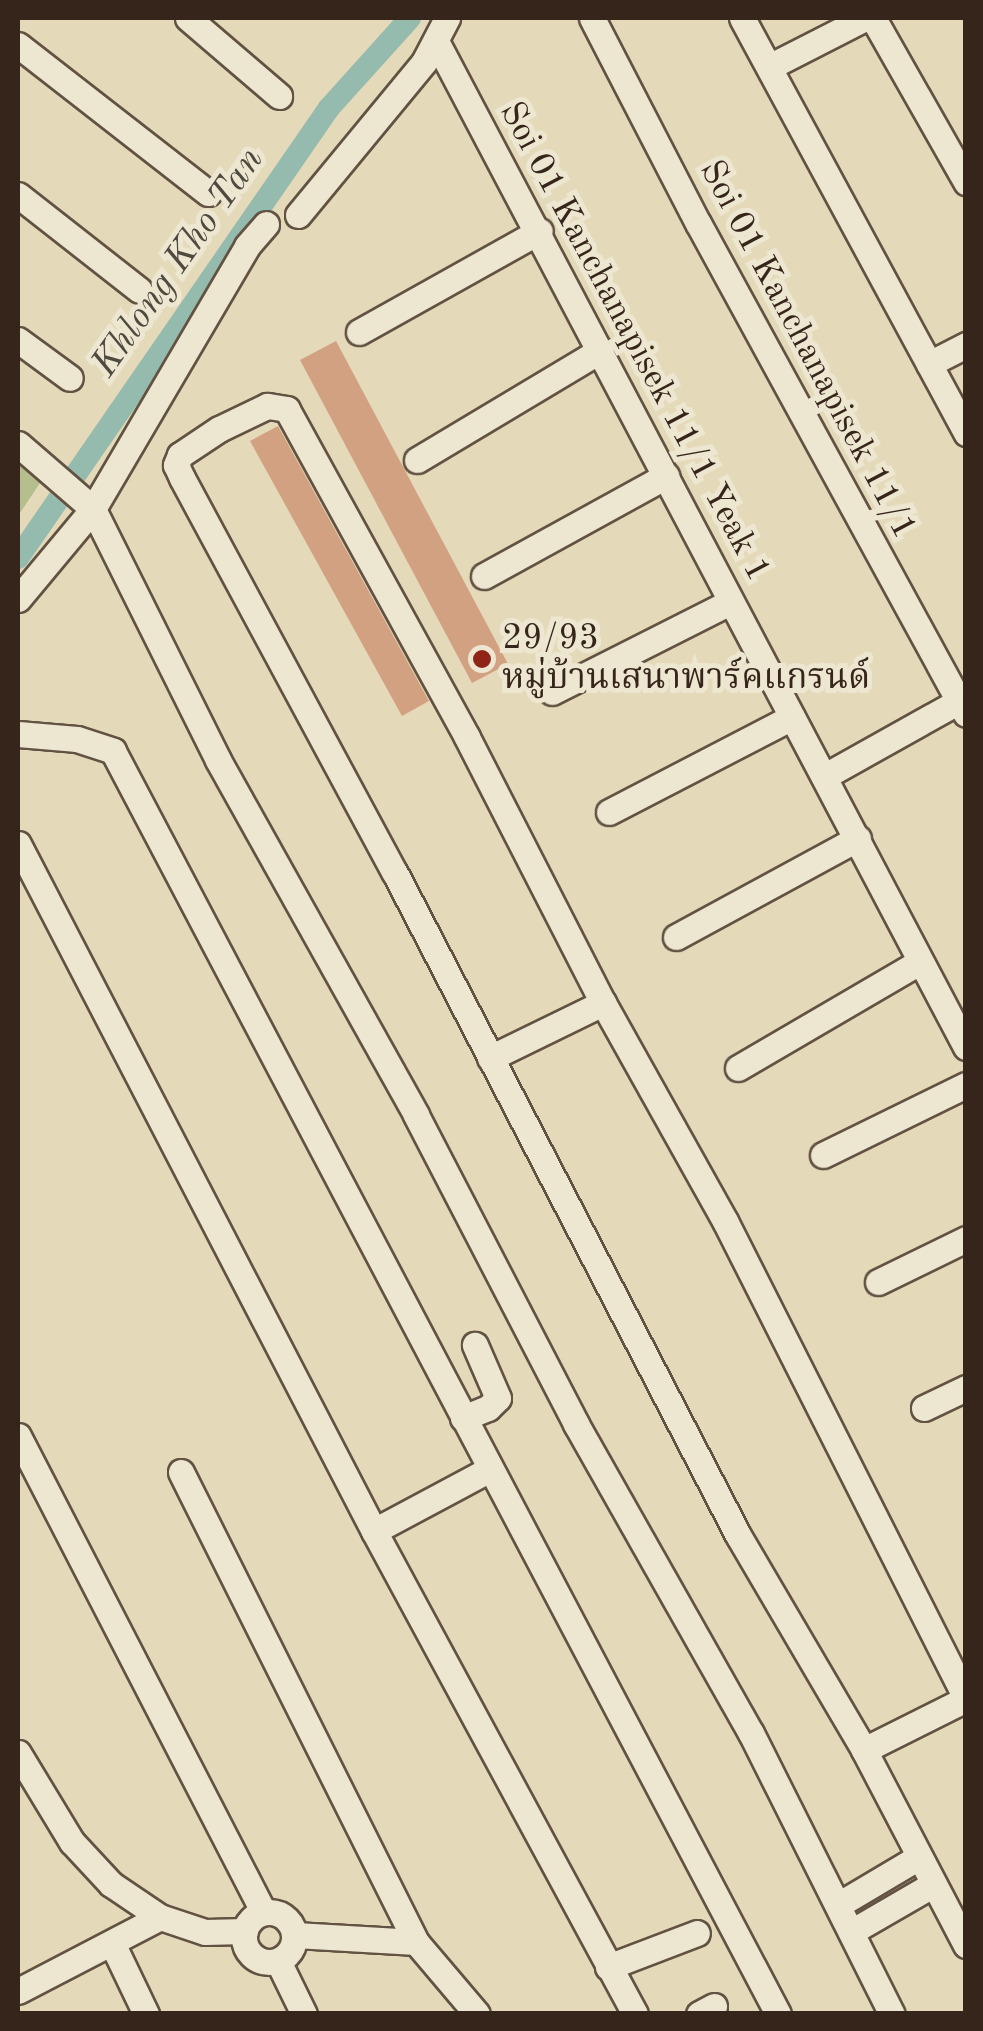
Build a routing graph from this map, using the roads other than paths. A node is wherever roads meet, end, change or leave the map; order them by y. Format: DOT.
graph roads {
  1 [pos="188,18"];
  2 [pos="592,18"];
  3 [pos="742,18"];
  4 [pos="865,18"];
  5 [pos="873,18"];
  6 [pos="442,29"];
  7 [pos="18,45"];
  8 [pos="769,67"];
  9 [pos="279,96"];
  10 [pos="966,182"];
  11 [pos="208,193"];
  12 [pos="18,194"];
  13 [pos="298,215"];
  14 [pos="266,224"];
  15 [pos="540,230"];
  16 [pos="140,290"];
  17 [pos="359,332"];
  18 [pos="18,340"];
  19 [pos="966,345"];
  20 [pos="601,350"];
  21 [pos="929,364"];
  22 [pos="70,378"];
  23 [pos="966,434"];
  24 [pos="18,444"];
  25 [pos="417,460"];
  26 [pos="666,476"];
  27 [pos="88,504"];
  28 [pos="484,576"];
  29 [pos="18,598"];
  30 [pos="730,602"];
  31 [pos="552,692"];
  32 [pos="962,707"];
  33 [pos="792,717"];
  34 [pos="18,734"];
  35 [pos="825,776"];
  36 [pos="609,812"];
  37 [pos="858,838"];
  38 [pos="18,844"];
  39 [pos="676,937"];
  40 [pos="918,963"];
  41 [pos="603,1003"];
  42 [pos="966,1048"];
  43 [pos="490,1058"];
  44 [pos="738,1068"];
  45 [pos="966,1085"];
  46 [pos="823,1155"];
  47 [pos="966,1239"];
  48 [pos="878,1282"];
  49 [pos="475,1345"];
  50 [pos="966,1388"];
  51 [pos="924,1408"];
  52 [pos="463,1418"];
  53 [pos="18,1436"];
  54 [pos="490,1469"];
  55 [pos="182,1472"];
  56 [pos="374,1531"];
  57 [pos="966,1698"];
  58 [pos="864,1750"];
  59 [pos="18,1753"];
  60 [pos="919,1857"];
  61 [pos="932,1885"];
  62 [pos="838,1905"];
  63 [pos="264,1912"];
  64 [pos="160,1918"];
  65 [pos="245,1931"];
  66 [pos="851,1932"];
  67 [pos="697,1933"];
  68 [pos="295,1935"];
  69 [pos="416,1942"];
  70 [pos="112,1943"];
  71 [pos="966,1945"];
  72 [pos="278,1960"];
  73 [pos="608,1967"];
  74 [pos="18,1991"];
  75 [pos="146,2014"];
  76 [pos="304,2014"];
  77 [pos="476,2014"];
  78 [pos="635,2014"];
  79 [pos="778,2014"];
  80 [pos="892,2014"];
  1 -- 9 [label="street"];
  2 -- 32 [label="street, Soi 01 Kanchanapisek 11/1"];
  3 -- 8 [label="street"];
  4 -- 8 [label="street"];
  5 -- 10 [label="street"];
  6 -- 13 [label="street"];
  6 -- 15 [label="street, Soi 01 Kanchanapisek 11/1 Yeak 1"];
  7 -- 11 [label="street"];
  8 -- 21 [label="street"];
  12 -- 16 [label="street"];
  14 -- 27 [label="street"];
  15 -- 17 [label="street"];
  15 -- 20 [label="street, Soi 01 Kanchanapisek 11/1 Yeak 1"];
  18 -- 22 [label="street"];
  19 -- 21 [label="street"];
  20 -- 25 [label="street"];
  20 -- 26 [label="street, Soi 01 Kanchanapisek 11/1 Yeak 1"];
  21 -- 23 [label="street"];
  24 -- 27 [label="street"];
  26 -- 28 [label="street"];
  26 -- 30 [label="street, Soi 01 Kanchanapisek 11/1 Yeak 1"];
  27 -- 29 [label="street"];
  27 -- 62 [label="street"];
  30 -- 31 [label="street"];
  30 -- 33 [label="street, Soi 01 Kanchanapisek 11/1 Yeak 1"];
  32 -- 35 [label="street"];
  33 -- 35 [label="street, Soi 01 Kanchanapisek 11/1 Yeak 1"];
  33 -- 36 [label="street"];
  34 -- 52 [label="street"];
  35 -- 37 [label="street, Soi 01 Kanchanapisek 11/1 Yeak 1"];
  37 -- 39 [label="street"];
  37 -- 40 [label="street, Soi 01 Kanchanapisek 11/1 Yeak 1"];
  38 -- 56 [label="street"];
  40 -- 42 [label="street, Soi 01 Kanchanapisek 11/1 Yeak 1"];
  40 -- 44 [label="street"];
  41 -- 43 [label="street"];
  41 -- 43 [label="street"];
  41 -- 57 [label="street"];
  43 -- 58 [label="street"];
  45 -- 46 [label="street"];
  47 -- 48 [label="street"];
  49 -- 52 [label="street"];
  50 -- 51 [label="street"];
  52 -- 54 [label="street"];
  53 -- 63 [label="street"];
  54 -- 56 [label="street"];
  54 -- 79 [label="street"];
  55 -- 69 [label="street"];
  56 -- 73 [label="street"];
  57 -- 58 [label="street"];
  58 -- 60 [label="street"];
  59 -- 64 [label="street"];
  60 -- 61 [label="street"];
  60 -- 62 [label="street"];
  61 -- 66 [label="street"];
  61 -- 71 [label="street"];
  62 -- 66 [label="street"];
  63 -- 65 [label="street"];
  63 -- 68 [label="street"];
  64 -- 65 [label="street"];
  64 -- 70 [label="street"];
  65 -- 72 [label="street"];
  66 -- 80 [label="street"];
  67 -- 73 [label="street"];
  68 -- 69 [label="street"];
  68 -- 72 [label="street"];
  69 -- 77 [label="street"];
  70 -- 74 [label="street"];
  70 -- 75 [label="street"];
  72 -- 76 [label="street"];
  73 -- 78 [label="street"];
}
